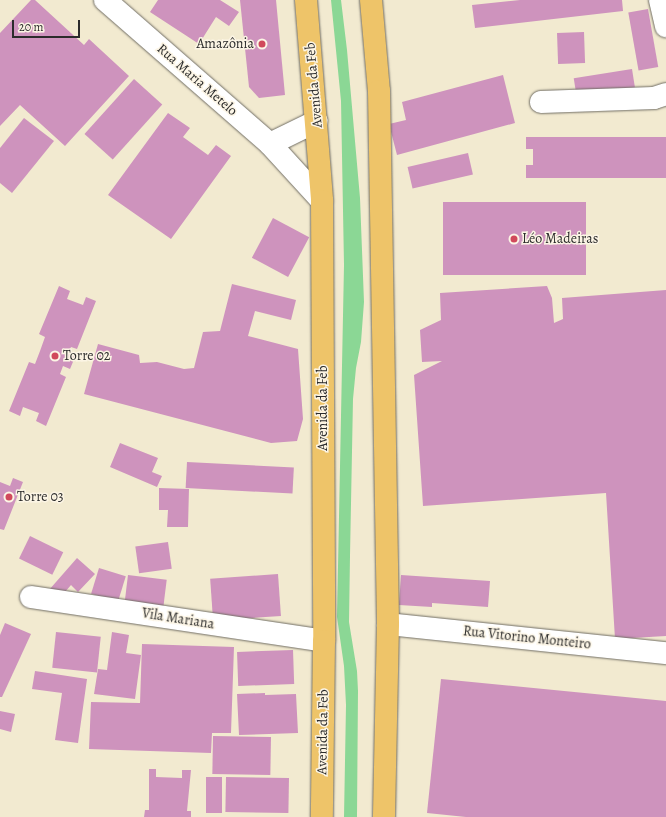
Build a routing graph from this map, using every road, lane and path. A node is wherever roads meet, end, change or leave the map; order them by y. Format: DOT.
graph roads {
  1 [pos="105,0"];
  2 [pos="306,0"];
  3 [pos="371,0"];
  4 [pos="660,0"];
  5 [pos="666,26"];
  6 [pos="666,94"];
  7 [pos="541,102"];
  8 [pos="317,121"];
  9 [pos="270,144"];
  10 [pos="322,201"];
  11 [pos="31,597"];
  12 [pos="388,624"];
  13 [pos="324,641"];
  14 [pos="666,653"];
  15 [pos="322,817"];
  16 [pos="384,817"];
  1 -- 9 [label="street, Rua Maria Metelo"];
  2 -- 8 [label="main road, Avenida da Feb"];
  3 -- 12 [label="main road"];
  4 -- 5 [label="street"];
  6 -- 7 [label="street"];
  8 -- 9 [label="street"];
  8 -- 10 [label="main road, Avenida da Feb"];
  9 -- 10 [label="street, Rua Maria Metelo"];
  10 -- 13 [label="main road, Avenida da Feb"];
  11 -- 13 [label="street, Vila Mariana"];
  12 -- 14 [label="street, Rua Vitorino Monteiro"];
  12 -- 16 [label="main road"];
  13 -- 15 [label="main road, Avenida da Feb"];
}
